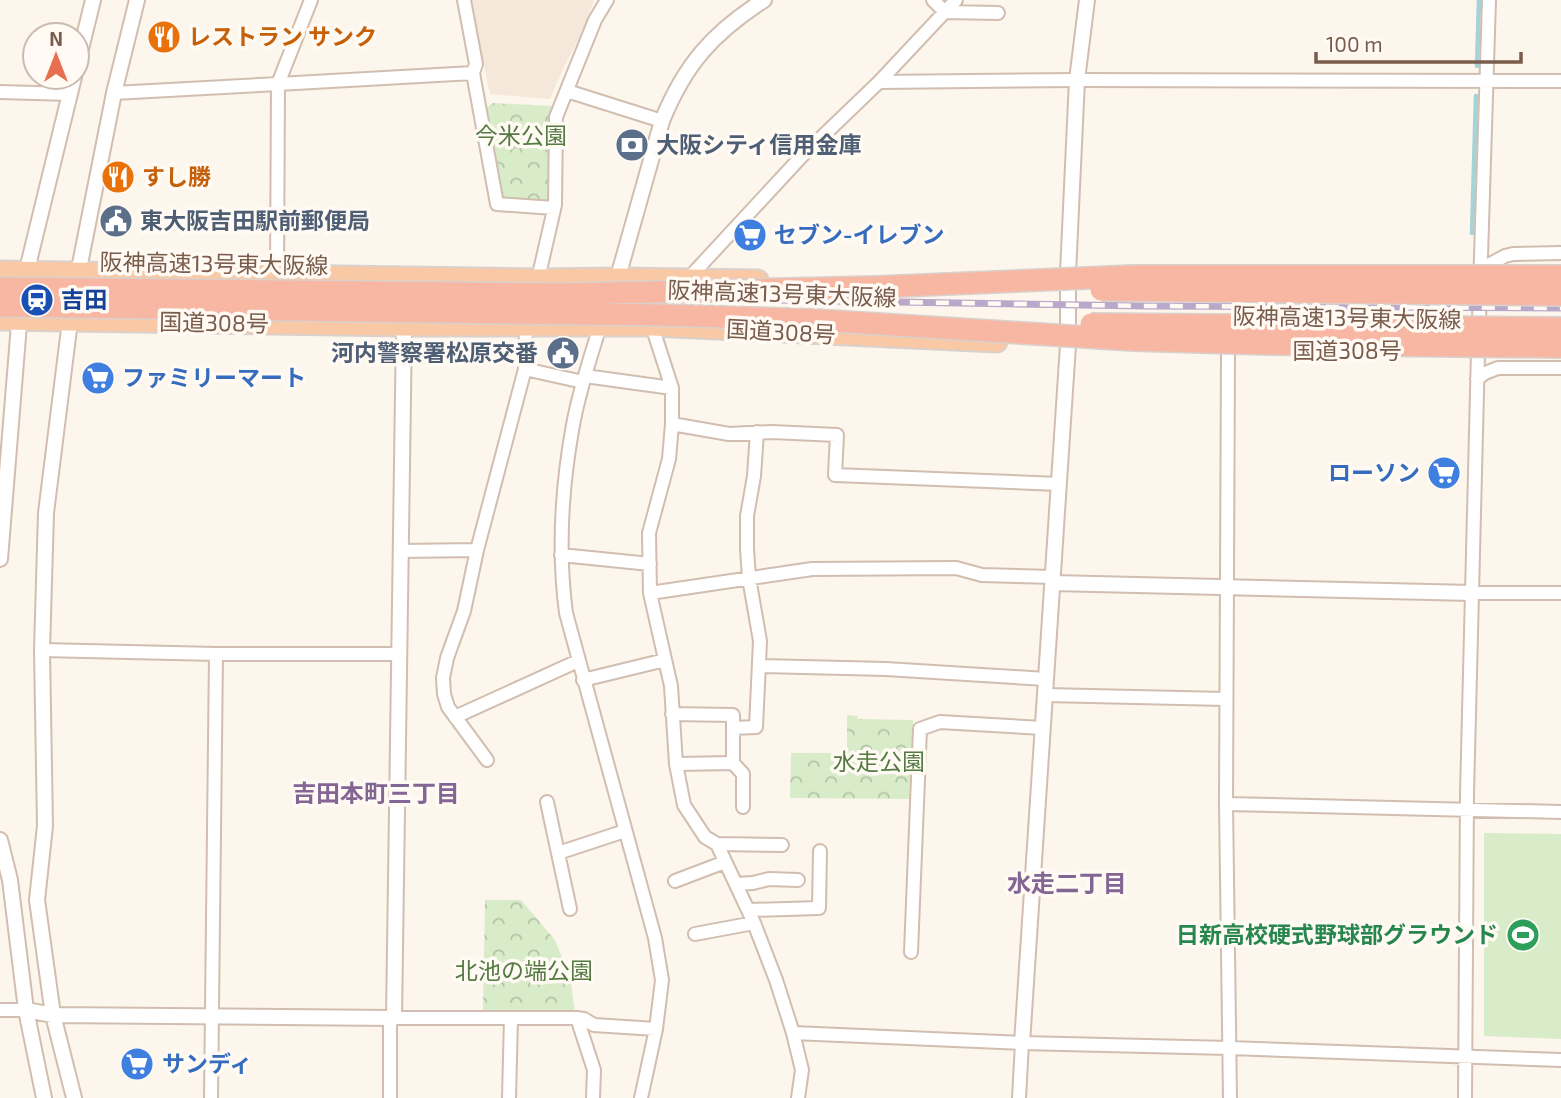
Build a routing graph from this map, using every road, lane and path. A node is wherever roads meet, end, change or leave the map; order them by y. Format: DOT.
graph roads {
  1 [pos="93,0"];
  2 [pos="137,0"];
  3 [pos="311,0"];
  4 [pos="464,0"];
  5 [pos="607,0"];
  6 [pos="764,0"];
  7 [pos="933,0"];
  8 [pos="956,0"];
  9 [pos="1087,0"];
  10 [pos="1489,0"];
  11 [pos="945,12"];
  12 [pos="998,13"];
  13 [pos="88,21"];
  14 [pos="473,74"];
  15 [pos="1077,80"];
  16 [pos="1487,81"];
  17 [pos="1561,81"];
  18 [pos="879,82"];
  19 [pos="278,84"];
  20 [pos="71,91"];
  21 [pos="567,91"];
  22 [pos="0,92"];
  23 [pos="114,93"];
  24 [pos="70,94"];
  25 [pos="662,121"];
  26 [pos="554,208"];
  27 [pos="1561,253"];
  28 [pos="1481,268"];
  29 [pos="1561,269"];
  30 [pos="0,271"];
  31 [pos="26,271"];
  32 [pos="78,271"];
  33 [pos="1069,273"];
  34 [pos="277,274"];
  35 [pos="1561,276"];
  36 [pos="618,278"];
  37 [pos="538,279"];
  38 [pos="688,279"];
  39 [pos="876,287"];
  40 [pos="0,288"];
  41 [pos="1561,295"];
  42 [pos="0,306"];
  43 [pos="10,320"];
  44 [pos="815,320"];
  45 [pos="70,321"];
  46 [pos="404,326"];
  47 [pos="526,326"];
  48 [pos="600,326"];
  49 [pos="652,326"];
  50 [pos="1561,328"];
  51 [pos="1068,345"];
  52 [pos="1561,347"];
  53 [pos="1228,351"];
  54 [pos="1478,352"];
  55 [pos="1561,352"];
  56 [pos="1520,360"];
  57 [pos="1561,368"];
  58 [pos="525,369"];
  59 [pos="584,379"];
  60 [pos="1477,379"];
  61 [pos="672,388"];
  62 [pos="672,424"];
  63 [pos="757,432"];
  64 [pos="1059,484"];
  65 [pos="477,550"];
  66 [pos="400,551"];
  67 [pos="561,555"];
  68 [pos="0,559"];
  69 [pos="650,564"];
  70 [pos="749,578"];
  71 [pos="1053,580"];
  72 [pos="1227,587"];
  73 [pos="650,593"];
  74 [pos="1472,593"];
  75 [pos="1561,593"];
  76 [pos="42,650"];
  77 [pos="216,654"];
  78 [pos="398,654"];
  79 [pos="665,660"];
  80 [pos="578,661"];
  81 [pos="759,666"];
  82 [pos="1046,679"];
  83 [pos="583,680"];
  84 [pos="1045,695"];
  85 [pos="1226,699"];
  86 [pos="672,714"];
  87 [pos="455,717"];
  88 [pos="733,728"];
  89 [pos="1043,728"];
  90 [pos="486,760"];
  91 [pos="733,763"];
  92 [pos="676,764"];
  93 [pos="547,802"];
  94 [pos="1226,804"];
  95 [pos="743,807"];
  96 [pos="1468,810"];
  97 [pos="1561,812"];
  98 [pos="625,831"];
  99 [pos="0,840"];
  100 [pos="716,845"];
  101 [pos="782,845"];
  102 [pos="820,850"];
  103 [pos="558,853"];
  104 [pos="725,862"];
  105 [pos="798,880"];
  106 [pos="675,881"];
  107 [pos="736,884"];
  108 [pos="570,909"];
  109 [pos="751,916"];
  110 [pos="695,934"];
  111 [pos="911,952"];
  112 [pos="0,1010"];
  113 [pos="26,1010"];
  114 [pos="53,1015"];
  115 [pos="213,1016"];
  116 [pos="392,1018"];
  117 [pos="512,1018"];
  118 [pos="577,1018"];
  119 [pos="656,1029"];
  120 [pos="793,1033"];
  121 [pos="1021,1043"];
  122 [pos="1229,1048"];
  123 [pos="1466,1056"];
  124 [pos="1561,1060"];
  125 [pos="44,1098"];
  126 [pos="74,1098"];
  127 [pos="211,1098"];
  128 [pos="390,1098"];
  129 [pos="509,1098"];
  130 [pos="593,1098"];
  131 [pos="641,1098"];
  132 [pos="798,1098"];
  133 [pos="1019,1098"];
  134 [pos="1230,1098"];
  135 [pos="1465,1098"];
  1 -- 13 [label="street"];
  2 -- 23 [label="street"];
  3 -- 19 [label="street"];
  4 -- 14 [label="street"];
  5 -- 21 [label="street"];
  6 -- 25 [label="street"];
  7 -- 11 [label="street"];
  8 -- 11 [label="street"];
  9 -- 15 [label="street"];
  10 -- 16 [label="street"];
  11 -- 12 [label="street"];
  11 -- 18 [label="street"];
  14 -- 19 [label="street"];
  14 -- 26 [label="street"];
  15 -- 16 [label="street"];
  15 -- 18 [label="street"];
  15 -- 33 [label="street"];
  16 -- 17 [label="street"];
  16 -- 28 [label="street"];
  18 -- 38 [label="street"];
  19 -- 23 [label="street"];
  19 -- 34 [label="street"];
  20 -- 24 [label="street"];
  21 -- 25 [label="street"];
  21 -- 26 [label="street"];
  22 -- 24 [label="street"];
  23 -- 32 [label="street"];
  24 -- 31 [label="street"];
  25 -- 36 [label="street"];
  26 -- 37 [label="street"];
  27 -- 28 [label="street"];
  28 -- 29 [label="highway"];
  28 -- 33 [label="highway"];
  28 -- 54 [label="street"];
  30 -- 31 [label="highway"];
  31 -- 32 [label="highway"];
  31 -- 43 [label="street"];
  32 -- 34 [label="highway"];
  32 -- 45 [label="street"];
  33 -- 38 [label="highway"];
  33 -- 51 [label="street"];
  34 -- 37 [label="highway"];
  35 -- 39 [label="highway, 阪神高速13号東大阪線, bridge"];
  36 -- 37 [label="highway"];
  36 -- 38 [label="highway"];
  36 -- 48 [label="street"];
  39 -- 40 [label="highway, 阪神高速13号東大阪線, bridge"];
  39 -- 41 [label="highway, bridge"];
  42 -- 44 [label="highway, 阪神高速13号東大阪線, bridge"];
  43 -- 45 [label="highway, 国道308号"];
  43 -- 68 [label="street"];
  44 -- 50 [label="highway, bridge"];
  44 -- 52 [label="highway, 阪神高速13号東大阪線, bridge"];
  45 -- 46 [label="highway, 国道308号"];
  45 -- 76 [label="street"];
  46 -- 47 [label="highway, 国道308号"];
  46 -- 66 [label="street"];
  47 -- 48 [label="highway, 国道308号"];
  47 -- 58 [label="street"];
  48 -- 49 [label="highway, 国道308号"];
  48 -- 59 [label="street"];
  49 -- 51 [label="highway, 国道308号"];
  49 -- 61 [label="street"];
  51 -- 53 [label="highway, 国道308号"];
  51 -- 64 [label="street"];
  53 -- 54 [label="highway, 国道308号"];
  53 -- 72 [label="street"];
  54 -- 56 [label="highway, 国道308号"];
  54 -- 60 [label="street"];
  55 -- 56 [label="highway, 国道308号"];
  56 -- 57 [label="street"];
  56 -- 60 [label="street"];
  58 -- 59 [label="street"];
  58 -- 65 [label="street"];
  59 -- 61 [label="street"];
  59 -- 67 [label="street"];
  60 -- 74 [label="street"];
  61 -- 62 [label="street"];
  62 -- 63 [label="street"];
  62 -- 69 [label="street"];
  63 -- 64 [label="street"];
  63 -- 70 [label="street"];
  64 -- 71 [label="street"];
  65 -- 66 [label="street"];
  65 -- 87 [label="street"];
  66 -- 78 [label="street"];
  67 -- 69 [label="street"];
  67 -- 80 [label="street"];
  69 -- 73 [label="street"];
  70 -- 71 [label="street"];
  70 -- 73 [label="street"];
  70 -- 81 [label="street"];
  71 -- 72 [label="street"];
  71 -- 82 [label="street"];
  72 -- 74 [label="street"];
  72 -- 85 [label="street"];
  73 -- 79 [label="street"];
  74 -- 75 [label="street"];
  74 -- 96 [label="street"];
  76 -- 77 [label="street"];
  76 -- 114 [label="street"];
  77 -- 78 [label="street"];
  77 -- 115 [label="street"];
  78 -- 116 [label="street"];
  79 -- 83 [label="street"];
  79 -- 86 [label="street"];
  80 -- 83 [label="street"];
  80 -- 87 [label="street"];
  81 -- 82 [label="street"];
  81 -- 88 [label="street"];
  82 -- 84 [label="street"];
  83 -- 98 [label="street"];
  84 -- 85 [label="street"];
  84 -- 89 [label="street"];
  85 -- 94 [label="street"];
  86 -- 88 [label="street"];
  86 -- 92 [label="street"];
  87 -- 90 [label="street"];
  88 -- 91 [label="street"];
  89 -- 111 [label="street"];
  89 -- 121 [label="street"];
  91 -- 92 [label="street"];
  91 -- 95 [label="street"];
  92 -- 100 [label="street"];
  93 -- 103 [label="street"];
  94 -- 96 [label="street"];
  94 -- 122 [label="street"];
  96 -- 97 [label="street"];
  96 -- 123 [label="street"];
  98 -- 103 [label="street"];
  98 -- 119 [label="street"];
  99 -- 113 [label="street"];
  100 -- 101 [label="street"];
  100 -- 104 [label="street"];
  102 -- 109 [label="street"];
  103 -- 108 [label="street"];
  104 -- 106 [label="street"];
  104 -- 107 [label="street"];
  105 -- 107 [label="street"];
  107 -- 109 [label="street"];
  109 -- 110 [label="street"];
  109 -- 120 [label="street"];
  112 -- 113 [label="street"];
  113 -- 114 [label="street"];
  113 -- 125 [label="street"];
  114 -- 115 [label="street"];
  114 -- 126 [label="street"];
  115 -- 116 [label="street"];
  115 -- 127 [label="street"];
  116 -- 117 [label="street"];
  116 -- 128 [label="street"];
  117 -- 118 [label="street"];
  117 -- 129 [label="street"];
  118 -- 119 [label="street"];
  118 -- 130 [label="street"];
  119 -- 131 [label="street"];
  120 -- 121 [label="street"];
  120 -- 132 [label="street"];
  121 -- 122 [label="street"];
  121 -- 133 [label="street"];
  122 -- 123 [label="street"];
  122 -- 134 [label="street"];
  123 -- 124 [label="street"];
  123 -- 135 [label="street"];
}
